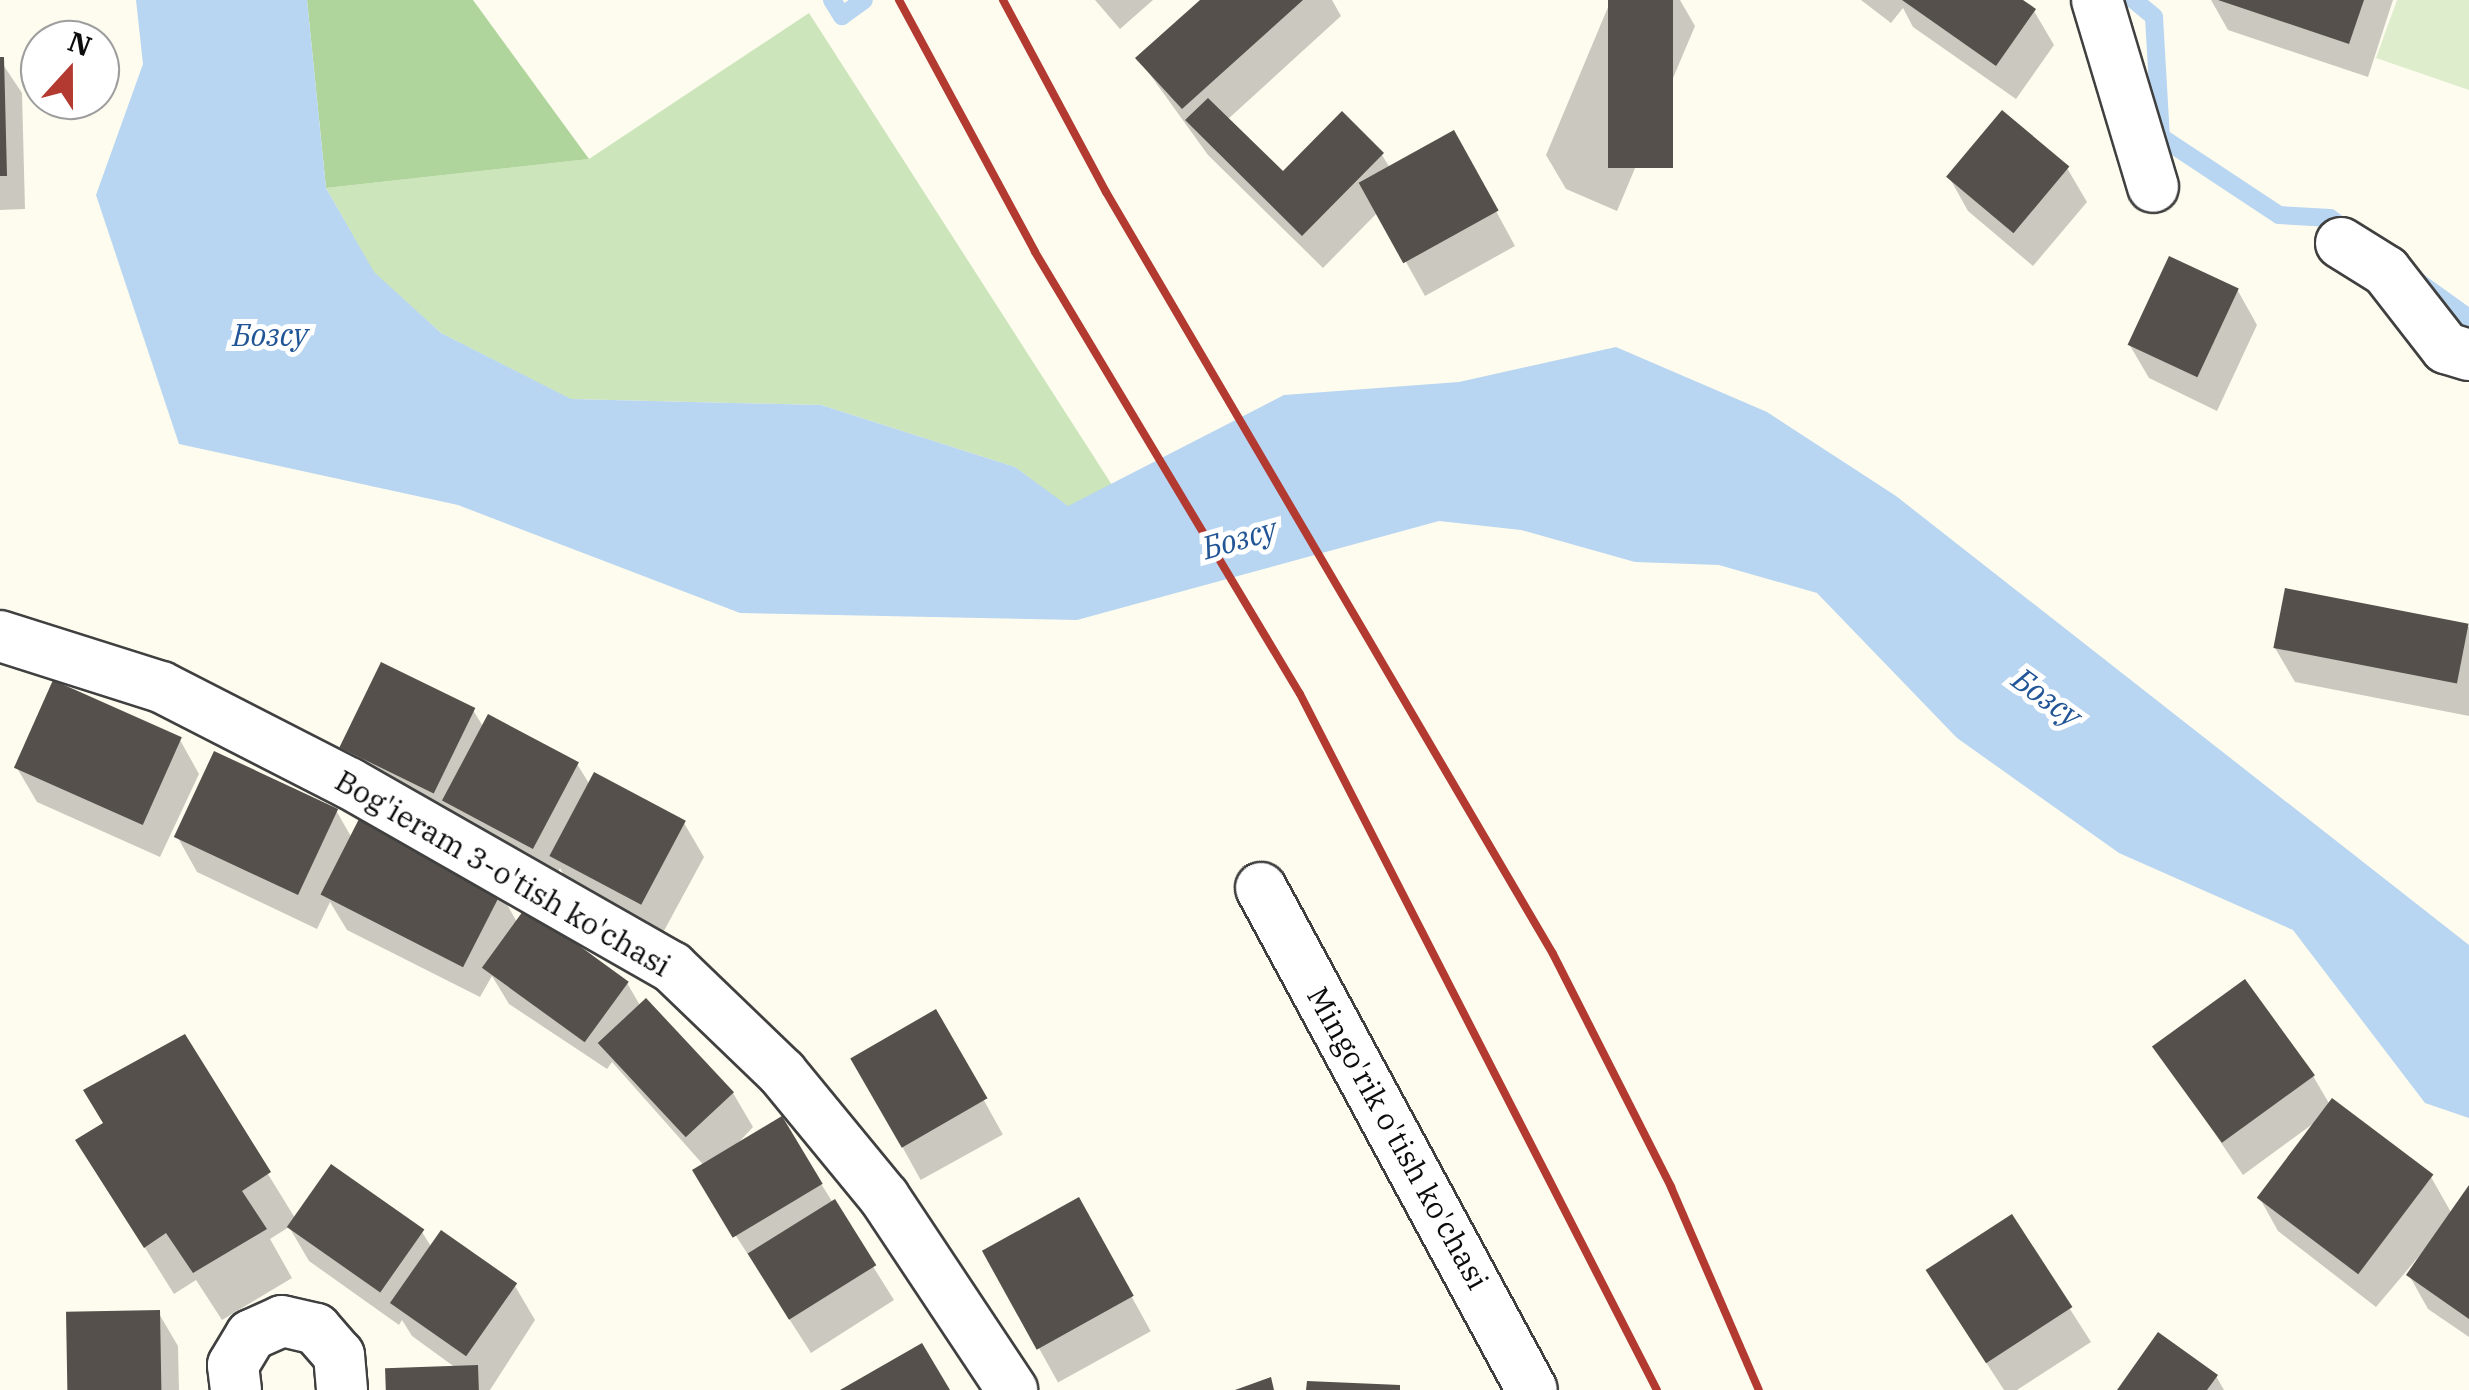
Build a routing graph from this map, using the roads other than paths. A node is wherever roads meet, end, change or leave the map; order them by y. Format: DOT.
graph roads {
  1 [pos="2097,0"];
  2 [pos="2153,187"];
  3 [pos="2341,243"];
  4 [pos="2469,355"];
  5 [pos="0,636"];
  6 [pos="1262,888"];
  7 [pos="236,1390"];
  8 [pos="342,1390"];
  9 [pos="1012,1390"];
  10 [pos="1532,1390"];
  1 -- 2 [label="street"];
  3 -- 4 [label="street"];
  5 -- 9 [label="street, Bog'ieram 3-o'tish ko'chasi"];
  6 -- 10 [label="street, Mingo'rik o'tish ko'chasi"];
  7 -- 8 [label="street"];
}
